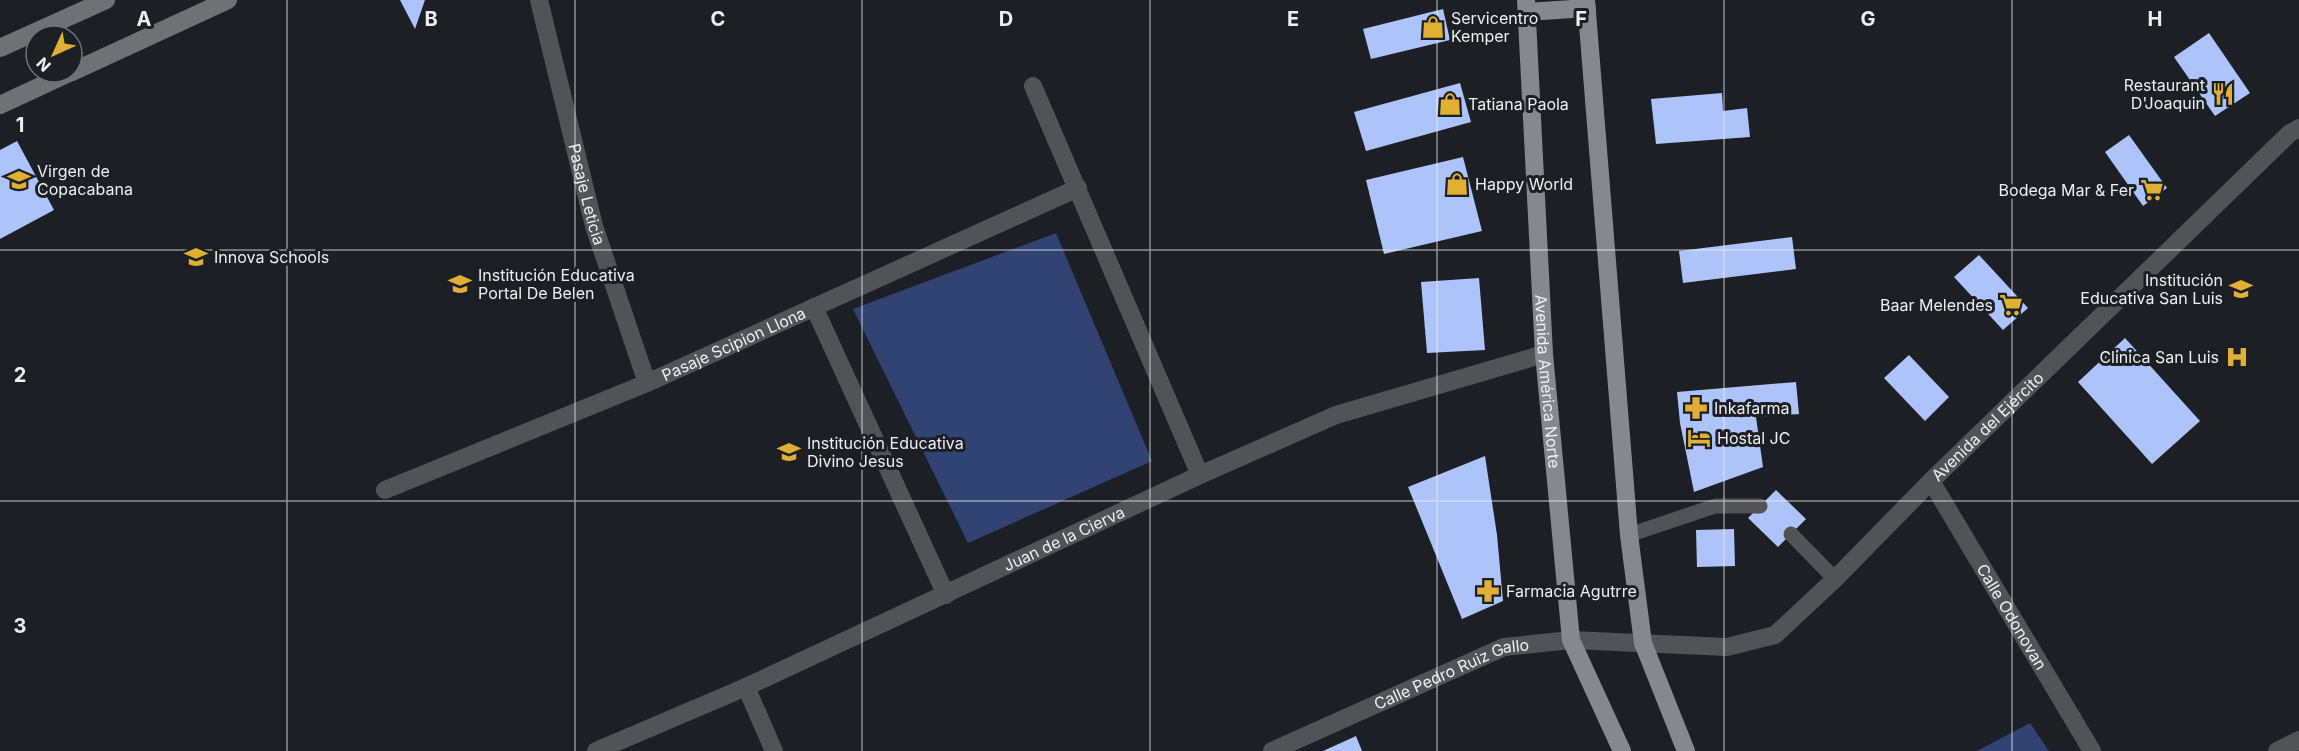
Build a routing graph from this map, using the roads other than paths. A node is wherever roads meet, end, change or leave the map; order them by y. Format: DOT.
graph roads {
  1 [pos="106,0"];
  2 [pos="228,0"];
  3 [pos="539,0"];
  4 [pos="1586,4"];
  5 [pos="1526,6"];
  6 [pos="0,48"];
  7 [pos="84,66"];
  8 [pos="46,84"];
  9 [pos="1033,86"];
  10 [pos="0,105"];
  11 [pos="2299,128"];
  12 [pos="1078,188"];
  13 [pos="814,307"];
  14 [pos="1544,354"];
  15 [pos="647,383"];
  16 [pos="1200,475"];
  17 [pos="1931,481"];
  18 [pos="385,490"];
  19 [pos="1761,506"];
  20 [pos="1791,534"];
  21 [pos="1629,535"];
  22 [pos="1835,579"];
  23 [pos="946,595"];
  24 [pos="1571,640"];
  25 [pos="1643,643"];
  26 [pos="746,687"];
  27 [pos="2299,740"];
  28 [pos="596,751"];
  29 [pos="774,751"];
  30 [pos="1272,751"];
  31 [pos="1622,751"];
  32 [pos="1686,751"];
  33 [pos="2092,751"];
  34 [pos="2277,751"];
  1 -- 6 [label="street"];
  2 -- 7 [label="street"];
  3 -- 15 [label="street, Pasaje Leticia"];
  4 -- 5 [label="main road"];
  4 -- 21 [label="main road"];
  5 -- 14 [label="main road, Avenida América Norte"];
  8 -- 10 [label="street"];
  9 -- 12 [label="street"];
  11 -- 17 [label="street, Avenida del Ejército"];
  12 -- 13 [label="street, Pasaje Scipion Llona"];
  12 -- 16 [label="street"];
  13 -- 15 [label="street, Pasaje Scipion Llona"];
  13 -- 23 [label="street"];
  14 -- 16 [label="street, Juan de la Cierva"];
  14 -- 24 [label="main road, Avenida América Norte"];
  15 -- 18 [label="street, Pasaje Scipion Llona"];
  16 -- 23 [label="street, Juan de la Cierva"];
  17 -- 22 [label="street, Avenida del Ejército"];
  17 -- 33 [label="street, Calle Odonovan"];
  19 -- 21 [label="lane"];
  20 -- 22 [label="lane"];
  21 -- 25 [label="main road"];
  22 -- 25 [label="street, Avenida del Ejército"];
  23 -- 26 [label="street, Juan de la Cierva"];
  24 -- 25 [label="street, Calle Pedro Ruiz Gallo"];
  24 -- 30 [label="street, Calle Pedro Ruiz Gallo"];
  24 -- 31 [label="main road, Avenida América Norte"];
  25 -- 32 [label="main road"];
  26 -- 28 [label="street, Juan de la Cierva"];
  26 -- 29 [label="street"];
  27 -- 34 [label="street"];
}
